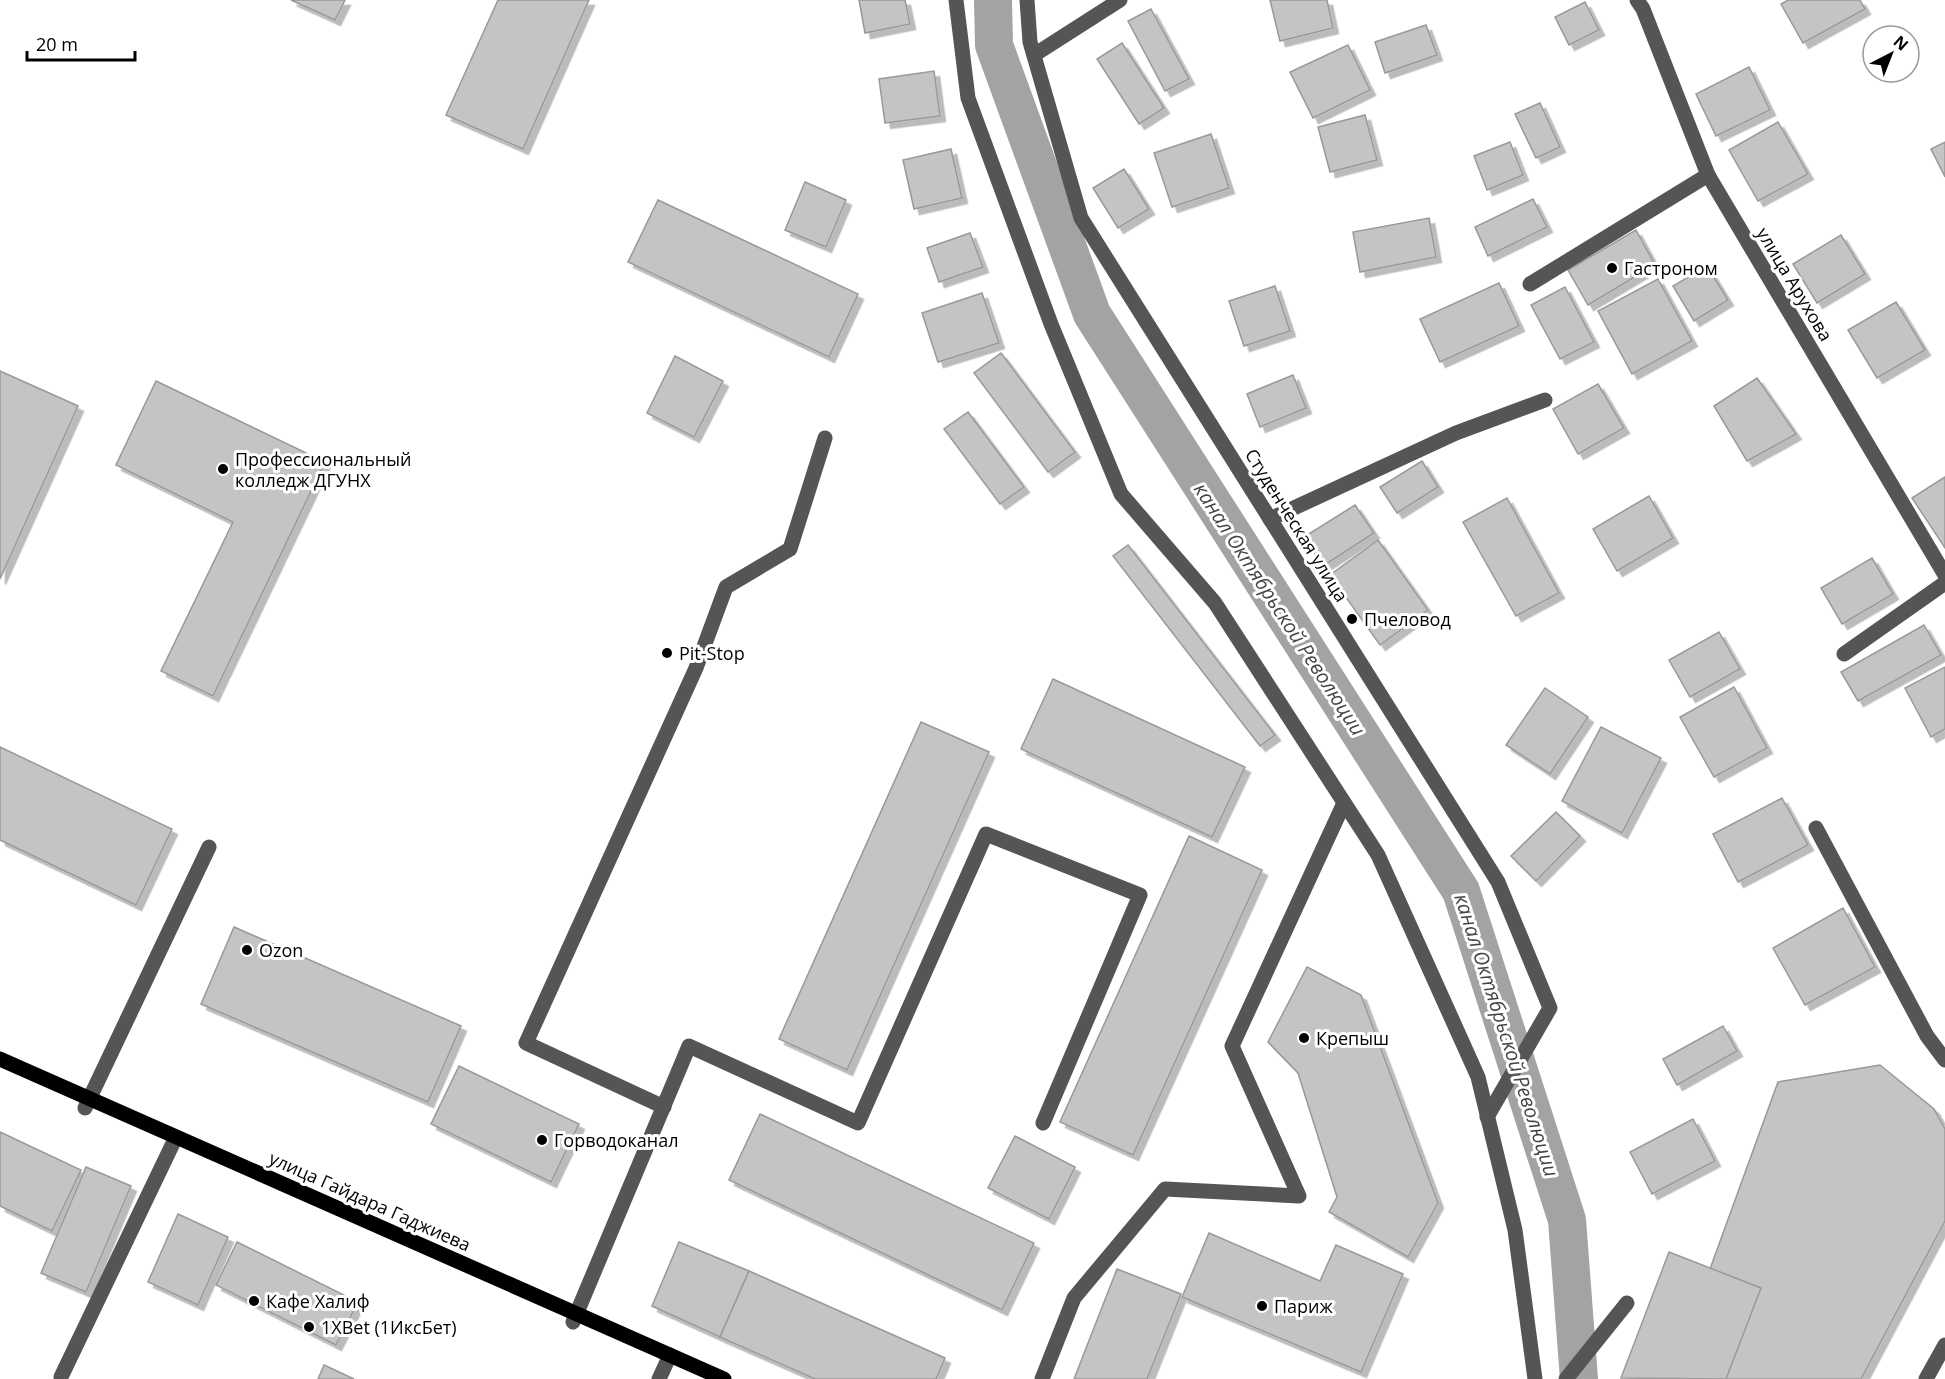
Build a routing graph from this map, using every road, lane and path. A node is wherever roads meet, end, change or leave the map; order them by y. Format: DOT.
graph roads {
  1 [pos="956,0"];
  2 [pos="1027,0"];
  3 [pos="1120,0"];
  4 [pos="1637,0"];
  5 [pos="1034,55"];
  6 [pos="1708,175"];
  7 [pos="1530,284"];
  8 [pos="1545,400"];
  9 [pos="825,438"];
  10 [pos="1270,519"];
  11 [pos="1945,575"];
  12 [pos="1945,583"];
  13 [pos="1844,654"];
  14 [pos="1344,803"];
  15 [pos="1816,828"];
  16 [pos="209,846"];
  17 [pos="0,1059"];
  18 [pos="1945,1060"];
  19 [pos="0,1069"];
  20 [pos="87,1103"];
  21 [pos="664,1107"];
  22 [pos="1487,1118"];
  23 [pos="1043,1123"];
  24 [pos="174,1142"];
  25 [pos="1627,1303"];
  26 [pos="575,1318"];
  27 [pos="1945,1345"];
  28 [pos="668,1359"];
  29 [pos="61,1377"];
  30 [pos="659,1379"];
  31 [pos="703,1379"];
  32 [pos="724,1379"];
  33 [pos="1042,1379"];
  34 [pos="1535,1379"];
  35 [pos="1566,1379"];
  36 [pos="1926,1379"];
  1 -- 14 [label="street"];
  2 -- 5 [label="street, Студенческая улица"];
  3 -- 5 [label="street"];
  4 -- 6 [label="street, улица Арухова"];
  5 -- 10 [label="street, Студенческая улица"];
  6 -- 7 [label="street"];
  6 -- 11 [label="street, улица Арухова"];
  8 -- 10 [label="street"];
  9 -- 21 [label="street"];
  10 -- 22 [label="street, Студенческая улица"];
  12 -- 13 [label="street"];
  14 -- 22 [label="street"];
  14 -- 33 [label="street"];
  15 -- 18 [label="street"];
  16 -- 20 [label="street"];
  17 -- 20 [label="main road, улица Гайдара Гаджиева"];
  19 -- 20 [label="main road, улица Гайдара Гаджиева"];
  20 -- 24 [label="main road, улица Гайдара Гаджиева"];
  21 -- 23 [label="street"];
  21 -- 26 [label="street"];
  22 -- 34 [label="street"];
  24 -- 26 [label="main road, улица Гайдара Гаджиева"];
  24 -- 29 [label="street"];
  25 -- 35 [label="street"];
  26 -- 28 [label="main road, улица Гайдара Гаджиева"];
  27 -- 36 [label="street"];
  28 -- 30 [label="street"];
  28 -- 31 [label="main road, улица Гайдара Гаджиева"];
  28 -- 32 [label="main road, улица Гайдара Гаджиева"];
}
